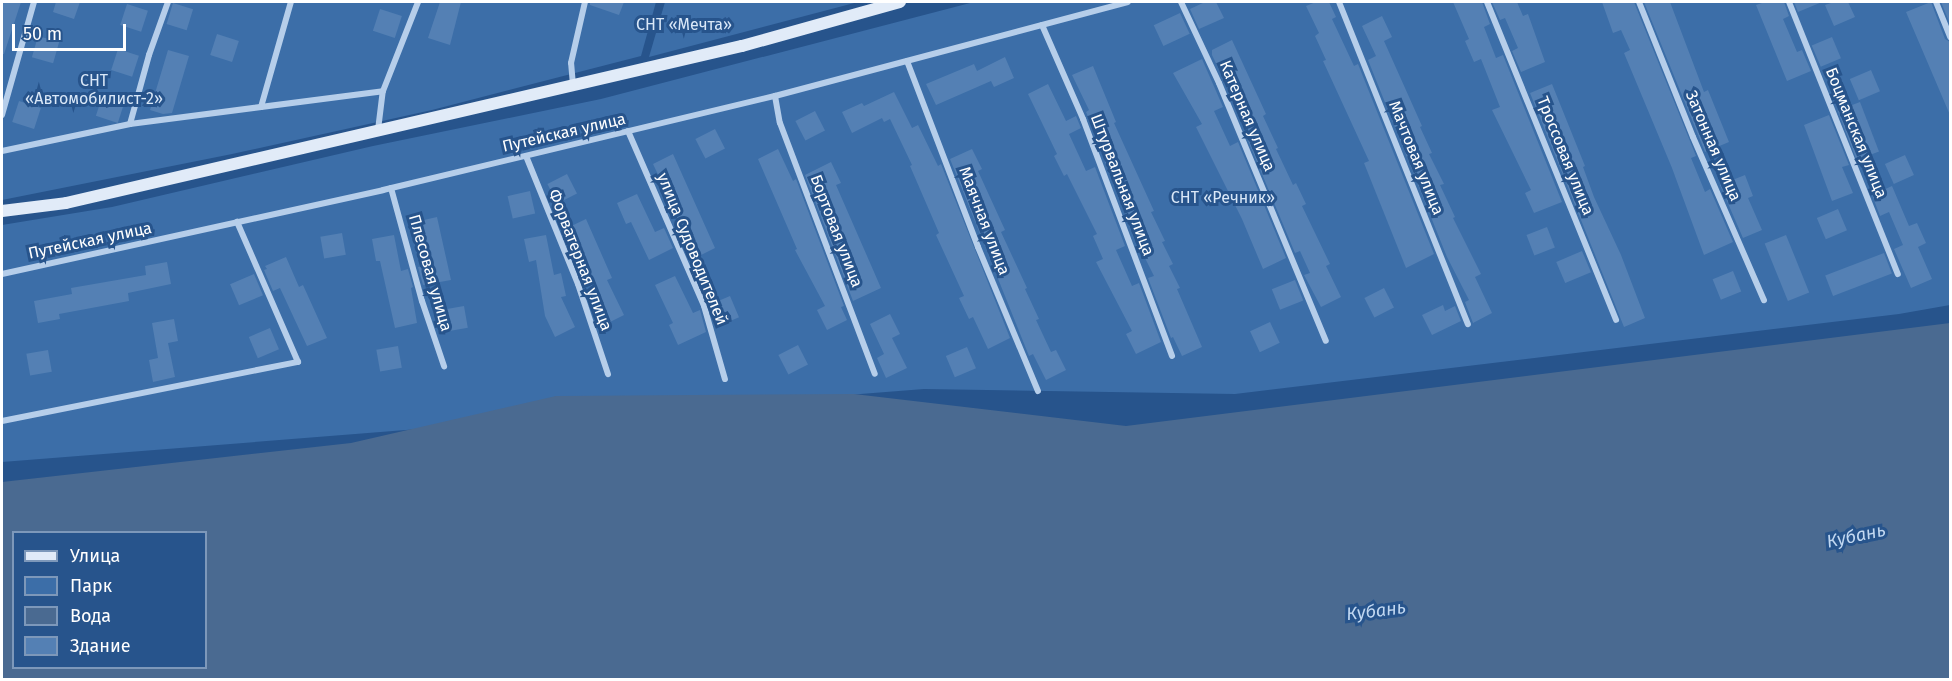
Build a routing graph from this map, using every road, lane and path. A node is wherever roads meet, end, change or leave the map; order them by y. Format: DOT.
graph roads {
  1 [pos="34,2"];
  2 [pos="168,2"];
  3 [pos="291,2"];
  4 [pos="418,2"];
  5 [pos="585,2"];
  6 [pos="900,2"];
  7 [pos="1128,2"];
  8 [pos="1181,2"];
  9 [pos="1339,2"];
  10 [pos="1487,2"];
  11 [pos="1639,2"];
  12 [pos="1788,2"];
  13 [pos="1936,2"];
  14 [pos="1042,25"];
  15 [pos="1950,37"];
  16 [pos="908,61"];
  17 [pos="573,85"];
  18 [pos="383,91"];
  19 [pos="775,96"];
  20 [pos="261,107"];
  21 [pos="2,115"];
  22 [pos="130,124"];
  23 [pos="378,130"];
  24 [pos="628,131"];
  25 [pos="2,151"];
  26 [pos="526,156"];
  27 [pos="391,188"];
  28 [pos="2,211"];
  29 [pos="237,222"];
  30 [pos="2,274"];
  31 [pos="1898,274"];
  32 [pos="1764,300"];
  33 [pos="1616,320"];
  34 [pos="1468,324"];
  35 [pos="1326,341"];
  36 [pos="1172,356"];
  37 [pos="444,366"];
  38 [pos="608,374"];
  39 [pos="875,374"];
  40 [pos="725,379"];
  41 [pos="1038,391"];
  42 [pos="2,421"];
  1 -- 21 [label="street"];
  2 -- 22 [label="street"];
  3 -- 20 [label="street"];
  4 -- 18 [label="street"];
  5 -- 17 [label="street"];
  6 -- 17 [label="street"];
  7 -- 14 [label="street, Путейская улица"];
  8 -- 35 [label="street, Катерная улица"];
  9 -- 34 [label="street, Мачтовая улица"];
  10 -- 33 [label="street, Троссовая улица"];
  11 -- 32 [label="street, Затонная улица"];
  12 -- 31 [label="street, Боцманская улица"];
  13 -- 15 [label="street"];
  14 -- 16 [label="street, Путейская улица"];
  14 -- 36 [label="street, Штурвальная улица"];
  16 -- 19 [label="street, Путейская улица"];
  16 -- 41 [label="street, Маячная улица"];
  17 -- 23 [label="street"];
  18 -- 20 [label="street"];
  18 -- 23 [label="street"];
  19 -- 24 [label="street, Путейская улица"];
  19 -- 39 [label="street, Бортовая улица"];
  20 -- 22 [label="street"];
  22 -- 25 [label="street"];
  23 -- 28 [label="street"];
  24 -- 26 [label="street, Путейская улица"];
  24 -- 40 [label="street, улица Судоводителей"];
  26 -- 27 [label="street, Путейская улица"];
  26 -- 38 [label="street, Форватерная улица"];
  27 -- 29 [label="street, Путейская улица"];
  27 -- 37 [label="street, Плесовая улица"];
  29 -- 30 [label="street, Путейская улица"];
  29 -- 42 [label="street"];
}
